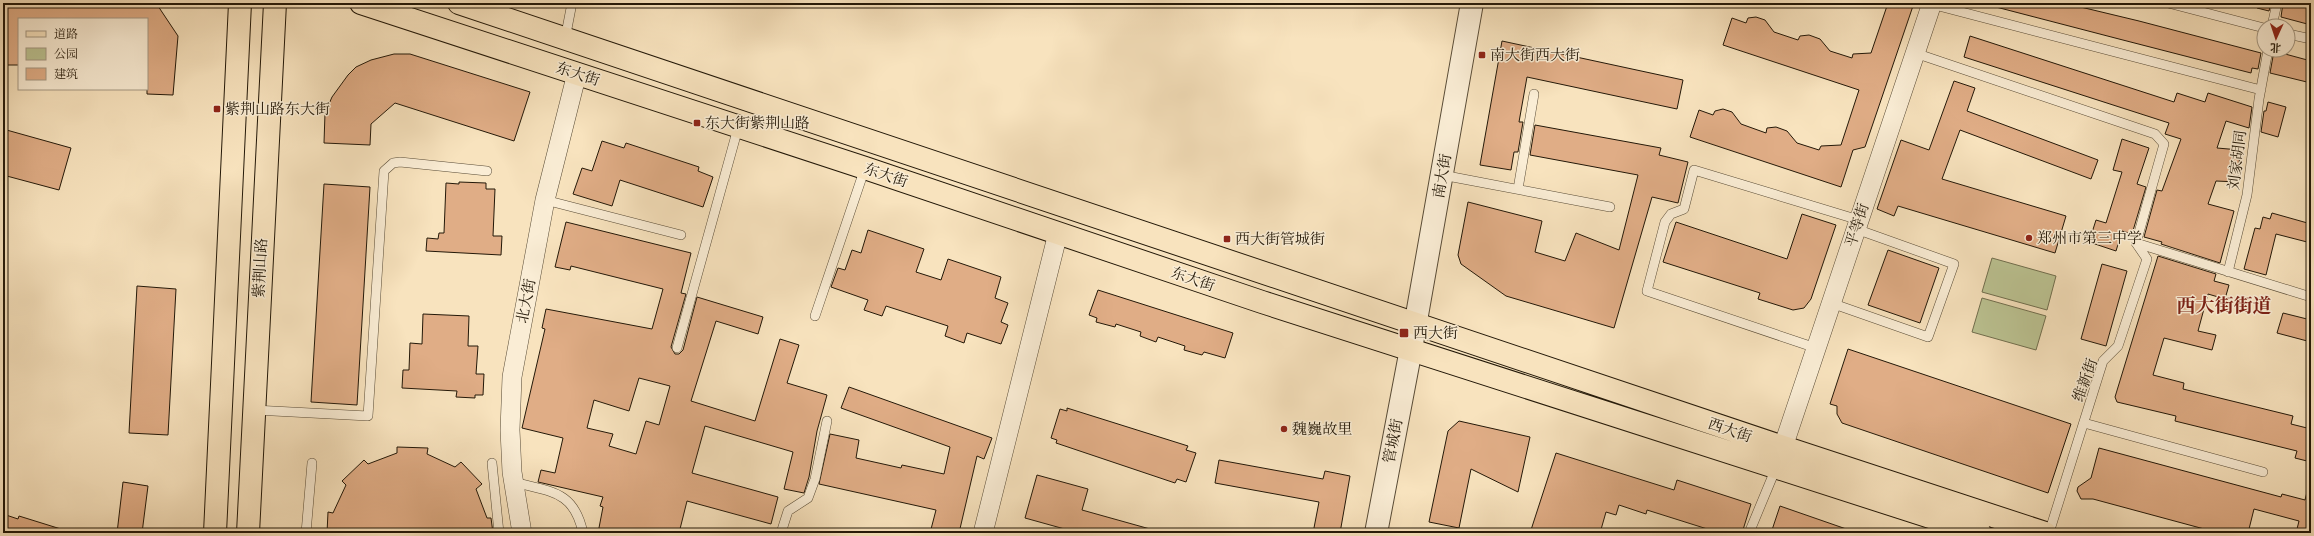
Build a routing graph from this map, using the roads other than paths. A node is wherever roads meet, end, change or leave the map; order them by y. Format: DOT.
graph roads {
  1 [pos="240,3"];
  2 [pos="275,3"];
  3 [pos="360,3"];
  4 [pos="459,3"];
  5 [pos="572,3"];
  6 [pos="1472,3"];
  7 [pos="1932,3"];
  8 [pos="2168,3"];
  9 [pos="2277,3"];
  10 [pos="2274,18"];
  11 [pos="2256,26"];
  12 [pos="2296,36"];
  13 [pos="565,39"];
  14 [pos="2311,39"];
  15 [pos="1915,53"];
  16 [pos="2267,58"];
  17 [pos="577,73"];
  18 [pos="2261,90"];
  19 [pos="1534,94"];
  20 [pos="738,128"];
  21 [pos="865,168"];
  22 [pos="487,171"];
  23 [pos="1442,175"];
  24 [pos="1518,189"];
  25 [pos="545,200"];
  26 [pos="1610,207"];
  27 [pos="1857,225"];
  28 [pos="1058,233"];
  29 [pos="681,235"];
  30 [pos="2136,243"];
  31 [pos="2228,272"];
  32 [pos="2311,297"];
  33 [pos="1831,303"];
  34 [pos="815,316"];
  35 [pos="1416,324"];
  36 [pos="677,348"];
  37 [pos="1816,348"];
  38 [pos="1411,349"];
  39 [pos="254,410"];
  40 [pos="827,421"];
  41 [pos="2084,423"];
  42 [pos="1783,448"];
  43 [pos="312,463"];
  44 [pos="492,463"];
  45 [pos="1776,468"];
  46 [pos="2263,472"];
  47 [pos="514,482"];
  48 [pos="215,533"];
  49 [pos="248,533"];
  50 [pos="306,533"];
  51 [pos="499,533"];
  52 [pos="522,533"];
  53 [pos="583,533"];
  54 [pos="781,533"];
  55 [pos="983,533"];
  56 [pos="1376,533"];
  57 [pos="1749,533"];
  58 [pos="1980,533"];
  59 [pos="2045,533"];
  60 [pos="2049,533"];
  1 -- 48 [label="main road"];
  2 -- 39 [label="main road, 紫荆山路"];
  3 -- 17 [label="main road, 东大街"];
  4 -- 13 [label="main road, 东大街"];
  5 -- 13 [label="lane"];
  6 -- 23 [label="street, 南大街"];
  7 -- 15 [label="street, 平等街"];
  7 -- 18 [label="lane"];
  8 -- 11 [label="lane"];
  9 -- 10 [label="lane"];
  12 -- 14 [label="lane"];
  13 -- 35 [label="main road, 东大街"];
  15 -- 27 [label="street, 平等街"];
  15 -- 30 [label="lane"];
  16 -- 18 [label="lane, 刘家胡同"];
  17 -- 20 [label="main road, 东大街"];
  17 -- 25 [label="street, 北大街"];
  18 -- 31 [label="lane, 刘家胡同"];
  19 -- 24 [label="lane"];
  20 -- 21 [label="main road, 东大街"];
  20 -- 36 [label="lane"];
  21 -- 28 [label="main road, 东大街"];
  21 -- 34 [label="lane"];
  22 -- 39 [label="lane"];
  23 -- 24 [label="lane"];
  23 -- 35 [label="street, 南大街"];
  24 -- 26 [label="lane"];
  25 -- 29 [label="lane"];
  25 -- 47 [label="street, 北大街"];
  27 -- 33 [label="street, 平等街"];
  27 -- 33 [label="lane"];
  27 -- 37 [label="lane"];
  28 -- 38 [label="main road, 东大街"];
  28 -- 55 [label="street"];
  30 -- 31 [label="lane"];
  30 -- 41 [label="lane, 维新街"];
  31 -- 32 [label="lane"];
  33 -- 37 [label="street, 平等街"];
  35 -- 38 [label="street, 南大街"];
  35 -- 42 [label="main road, 西大街"];
  37 -- 42 [label="street, 平等街"];
  38 -- 45 [label="main road, 西大街"];
  38 -- 56 [label="street, 管城街"];
  39 -- 49 [label="main road, 紫荆山路"];
  40 -- 54 [label="lane"];
  41 -- 46 [label="lane"];
  41 -- 60 [label="lane, 维新街"];
  42 -- 59 [label="main road, 西大街"];
  43 -- 50 [label="lane"];
  44 -- 51 [label="lane"];
  45 -- 57 [label="lane"];
  45 -- 58 [label="main road, 西大街"];
  47 -- 52 [label="street, 北大街"];
  47 -- 53 [label="lane"];
}
